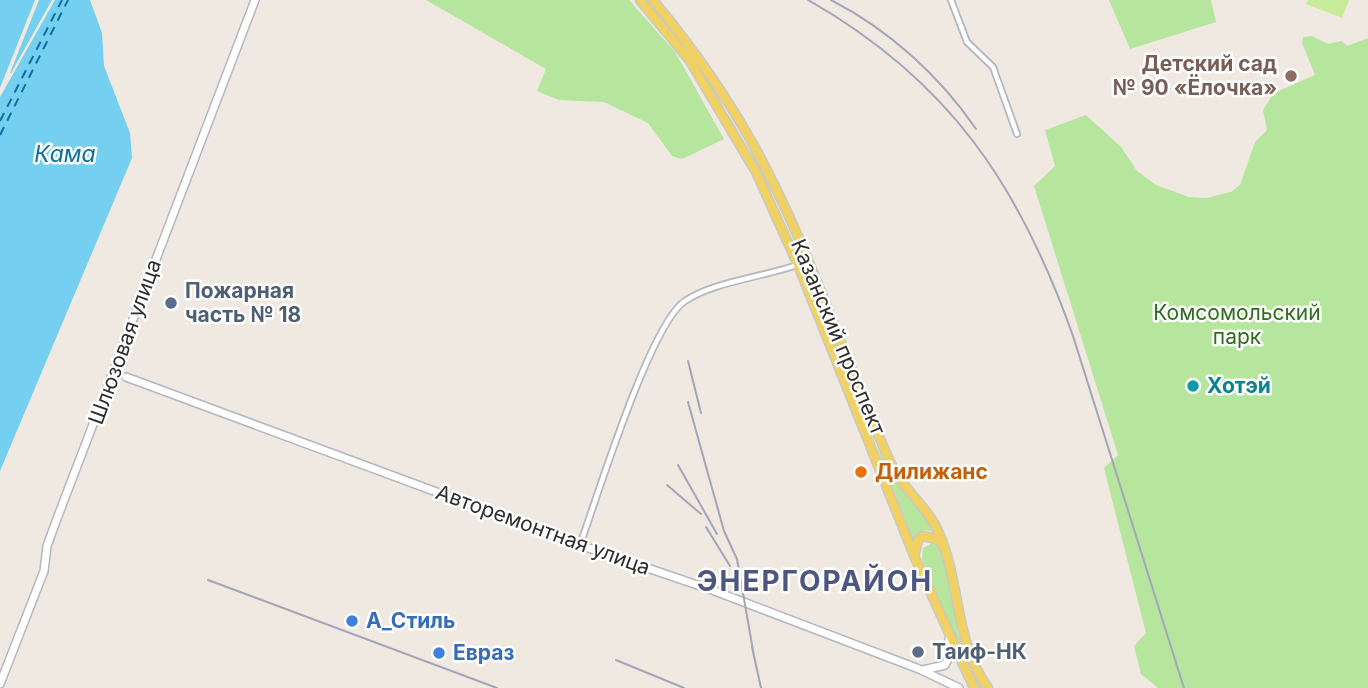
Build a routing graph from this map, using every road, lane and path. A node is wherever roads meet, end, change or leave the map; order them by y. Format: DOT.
graph roads {
  1 [pos="255,0"];
  2 [pos="640,0"];
  3 [pos="653,0"];
  4 [pos="951,0"];
  5 [pos="1017,134"];
  6 [pos="765,167"];
  7 [pos="756,172"];
  8 [pos="776,191"];
  9 [pos="767,195"];
  10 [pos="798,265"];
  11 [pos="119,362"];
  12 [pos="125,377"];
  13 [pos="109,386"];
  14 [pos="580,545"];
  15 [pos="946,551"];
  16 [pos="915,558"];
  17 [pos="949,637"];
  18 [pos="919,669"];
  19 [pos="0,684"];
  20 [pos="959,688"];
  21 [pos="974,688"];
  22 [pos="988,688"];
  1 -- 11 [label="street, Шлюзовая улица"];
  2 -- 7 [label="main road, Казанский проспект"];
  3 -- 6 [label="main road, Казанский проспект"];
  4 -- 5 [label="street"];
  6 -- 7 [label="main road"];
  6 -- 8 [label="main road, Казанский проспект"];
  7 -- 9 [label="main road, Казанский проспект"];
  8 -- 9 [label="main road"];
  8 -- 15 [label="main road, Казанский проспект"];
  9 -- 10 [label="main road, Казанский проспект"];
  10 -- 14 [label="street"];
  10 -- 16 [label="main road, Казанский проспект"];
  11 -- 12 [label="street"];
  11 -- 13 [label="street, Шлюзовая улица"];
  12 -- 13 [label="street"];
  12 -- 14 [label="street, Авторемонтная улица"];
  13 -- 19 [label="street, Шлюзовая улица"];
  14 -- 18 [label="street, Авторемонтная улица"];
  15 -- 16 [label="main road"];
  15 -- 22 [label="main road, Казанский проспект"];
  16 -- 17 [label="main road, Казанский проспект"];
  17 -- 18 [label="street"];
  17 -- 21 [label="main road, Казанский проспект"];
  18 -- 20 [label="street, Авторемонтная улица"];
}
